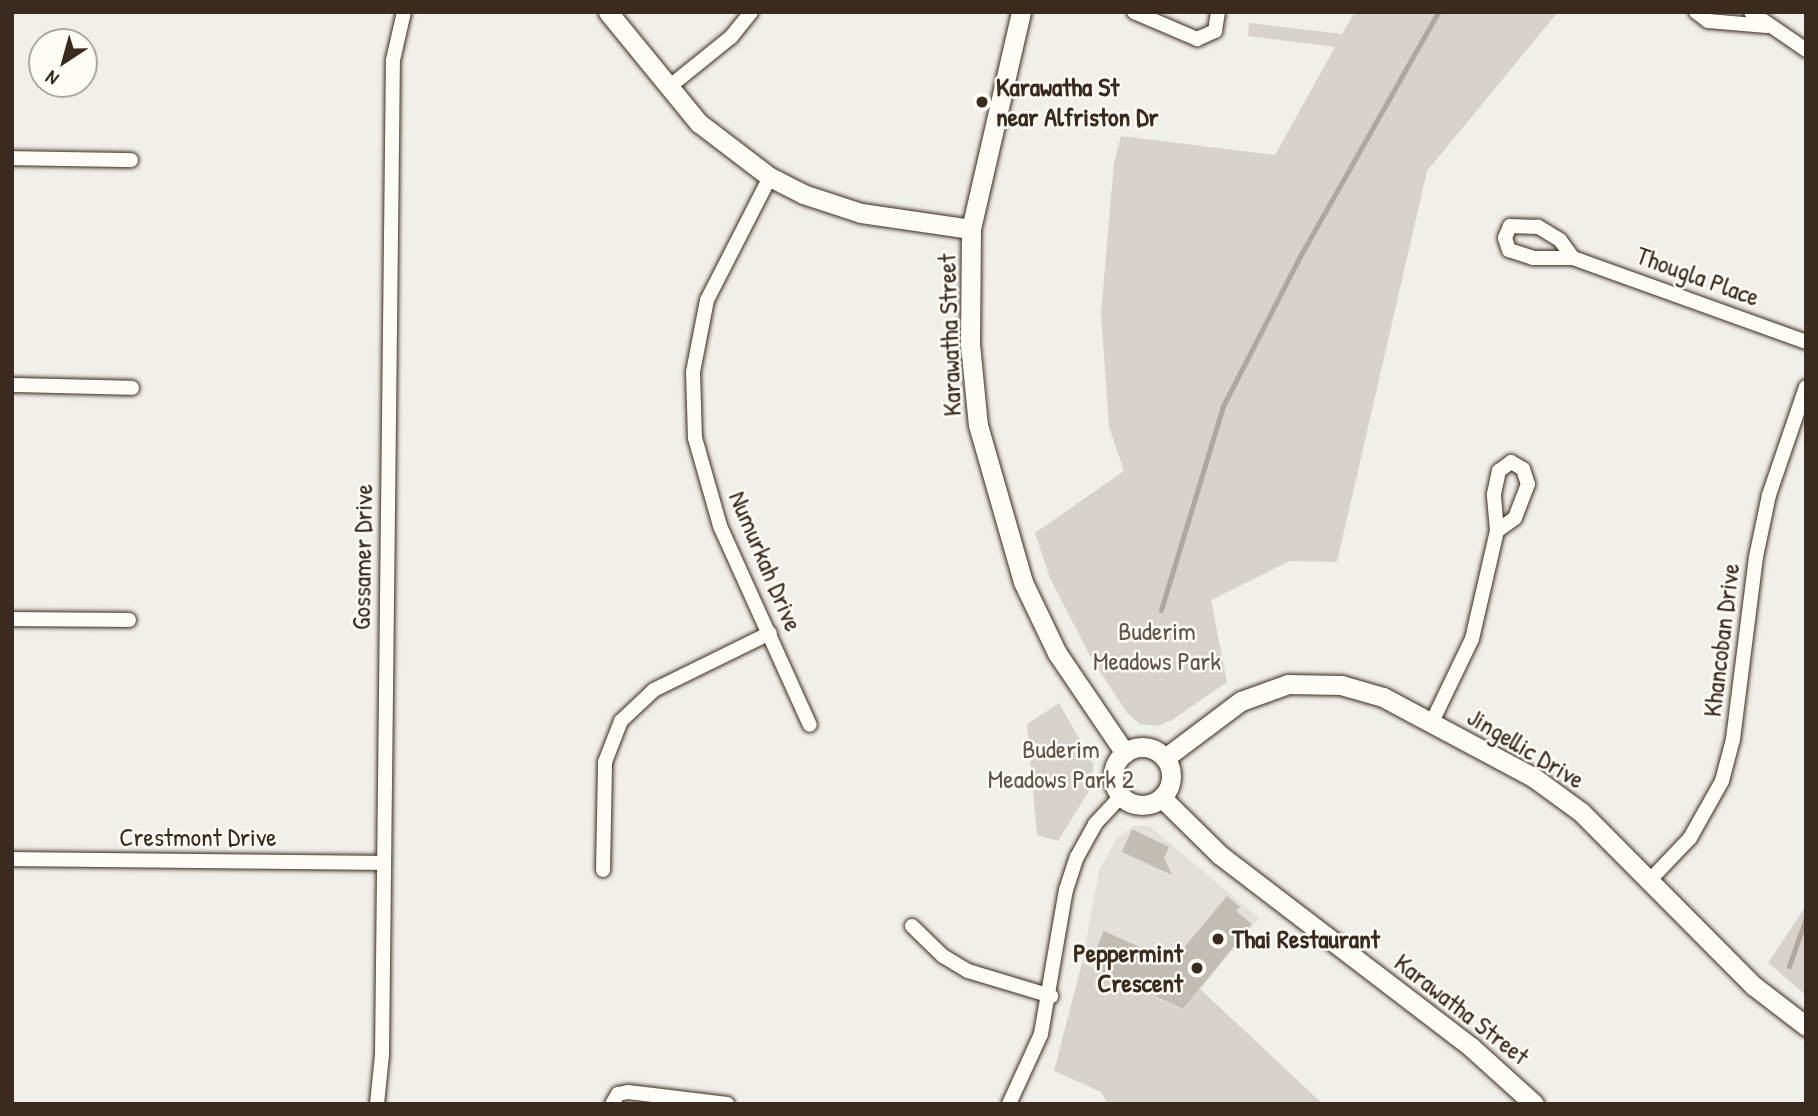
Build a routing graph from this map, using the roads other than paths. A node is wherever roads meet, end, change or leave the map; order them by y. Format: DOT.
graph roads {
  1 [pos="404,12"];
  2 [pos="608,12"];
  3 [pos="751,12"];
  4 [pos="1021,12"];
  5 [pos="1218,12"];
  6 [pos="1696,12"];
  7 [pos="1751,12"];
  8 [pos="1145,13"];
  9 [pos="1767,26"];
  10 [pos="1806,50"];
  11 [pos="669,88"];
  12 [pos="12,158"];
  13 [pos="131,160"];
  14 [pos="770,177"];
  15 [pos="971,229"];
  16 [pos="1573,258"];
  17 [pos="1806,342"];
  18 [pos="12,385"];
  19 [pos="1806,387"];
  20 [pos="132,388"];
  21 [pos="1497,531"];
  22 [pos="12,618"];
  23 [pos="130,620"];
  24 [pos="770,633"];
  25 [pos="1432,722"];
  26 [pos="810,725"];
  27 [pos="1125,752"];
  28 [pos="1165,758"];
  29 [pos="1121,796"];
  30 [pos="1162,798"];
  31 [pos="12,859"];
  32 [pos="383,863"];
  33 [pos="603,870"];
  34 [pos="1650,880"];
  35 [pos="912,926"];
  36 [pos="1051,996"];
  37 [pos="1806,1026"];
  38 [pos="377,1104"];
  39 [pos="612,1104"];
  40 [pos="727,1104"];
  41 [pos="1009,1104"];
  42 [pos="1534,1104"];
  1 -- 32 [label="street, Gossamer Drive"];
  2 -- 11 [label="street"];
  3 -- 11 [label="street"];
  4 -- 15 [label="street, Karawatha Street"];
  5 -- 8 [label="street"];
  6 -- 9 [label="street"];
  7 -- 9 [label="street"];
  9 -- 10 [label="street"];
  11 -- 14 [label="street"];
  12 -- 13 [label="street"];
  14 -- 15 [label="street"];
  14 -- 24 [label="street, Numurkah Drive"];
  15 -- 27 [label="street, Karawatha Street"];
  16 -- 17 [label="street, Thougla Place"];
  18 -- 20 [label="street"];
  19 -- 34 [label="street, Khancoban Drive"];
  21 -- 25 [label="street"];
  22 -- 23 [label="street"];
  24 -- 26 [label="street, Numurkah Drive"];
  24 -- 33 [label="street"];
  25 -- 28 [label="street, Jingellic Drive"];
  25 -- 34 [label="street, Jingellic Drive"];
  27 -- 28 [label="street"];
  27 -- 29 [label="street"];
  28 -- 30 [label="street"];
  29 -- 30 [label="street"];
  29 -- 36 [label="street"];
  30 -- 42 [label="street, Karawatha Street"];
  31 -- 32 [label="street, Crestmont Drive"];
  32 -- 38 [label="street, Gossamer Drive"];
  34 -- 37 [label="street, Jingellic Drive"];
  35 -- 36 [label="street"];
  36 -- 41 [label="street"];
  39 -- 40 [label="street"];
}
